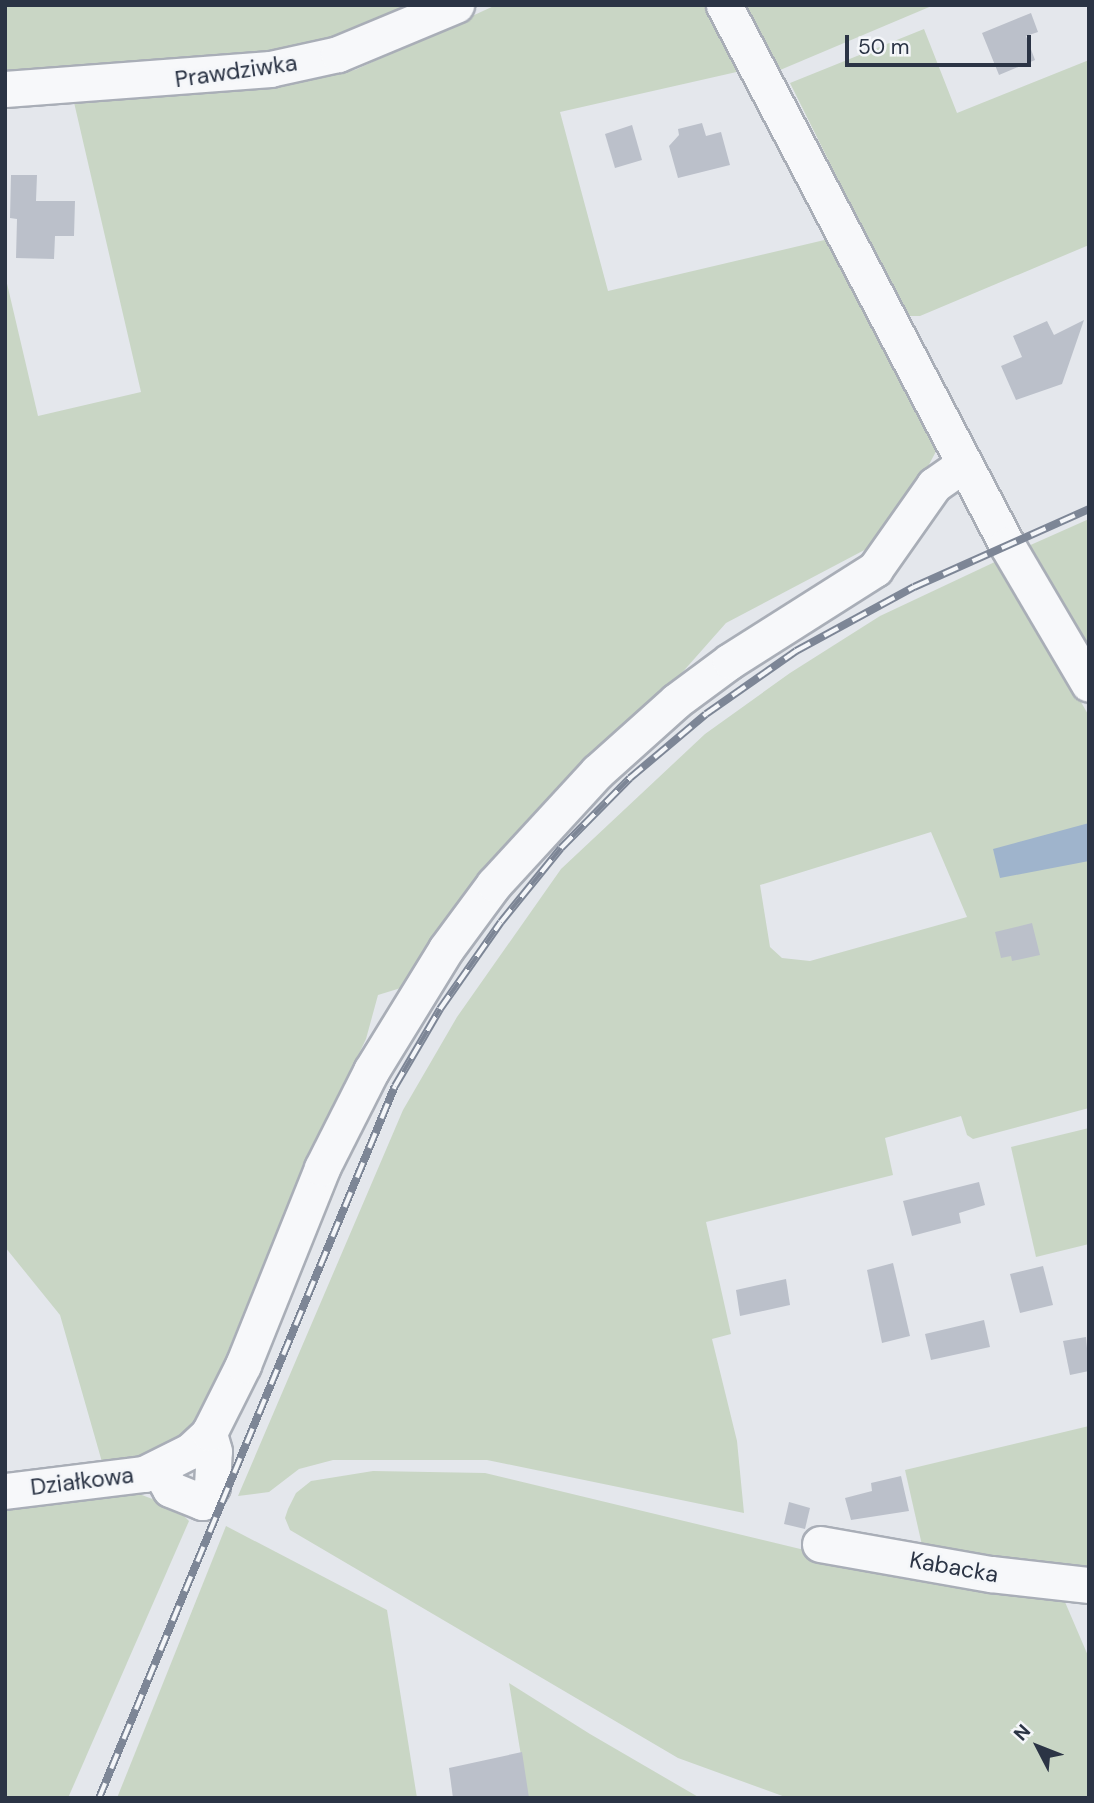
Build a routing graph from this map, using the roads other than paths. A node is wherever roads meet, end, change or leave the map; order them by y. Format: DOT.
graph roads {
  1 [pos="456,5"];
  2 [pos="724,5"];
  3 [pos="5,89"];
  4 [pos="964,464"];
  5 [pos="1089,684"];
  6 [pos="209,1433"];
  7 [pos="158,1468"];
  8 [pos="5,1491"];
  9 [pos="820,1544"];
  10 [pos="1089,1585"];
  1 -- 3 [label="street, Prawdziwka"];
  2 -- 4 [label="street"];
  4 -- 5 [label="street"];
  4 -- 6 [label="street"];
  6 -- 7 [label="street, Działkowa"];
  6 -- 7 [label="street"];
  7 -- 8 [label="street, Działkowa"];
  9 -- 10 [label="street, Kabacka"];
}
